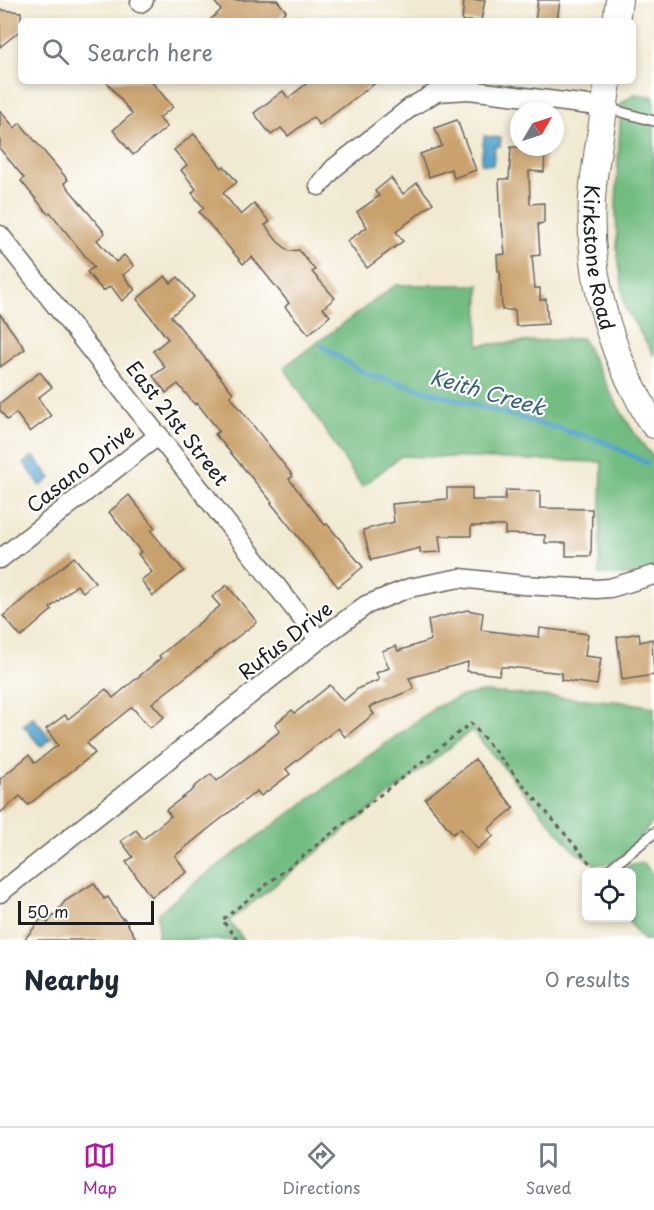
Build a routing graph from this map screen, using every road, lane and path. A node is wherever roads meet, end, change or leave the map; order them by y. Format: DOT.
graph roads {
  1 [pos="619,0"];
  2 [pos="616,18"];
  3 [pos="608,84"];
  4 [pos="605,107"];
  5 [pos="654,121"];
  6 [pos="319,186"];
  7 [pos="0,235"];
  8 [pos="654,425"];
  9 [pos="159,435"];
  10 [pos="0,559"];
  11 [pos="654,575"];
  12 [pos="319,640"];
  13 [pos="654,833"];
  14 [pos="593,868"];
  15 [pos="612,868"];
  16 [pos="0,893"];
  17 [pos="238,940"];
  1 -- 2 [label="street"];
  3 -- 4 [label="street, Kirkstone Road"];
  4 -- 5 [label="lane"];
  4 -- 6 [label="street"];
  4 -- 8 [label="street, Kirkstone Road"];
  7 -- 9 [label="street, East 21st Street"];
  9 -- 10 [label="street, Casano Drive"];
  9 -- 12 [label="street, East 21st Street"];
  11 -- 12 [label="street, Rufus Drive"];
  12 -- 16 [label="street, Rufus Drive"];
  13 -- 15 [label="lane"];
  14 -- 17 [label="path"];
}
